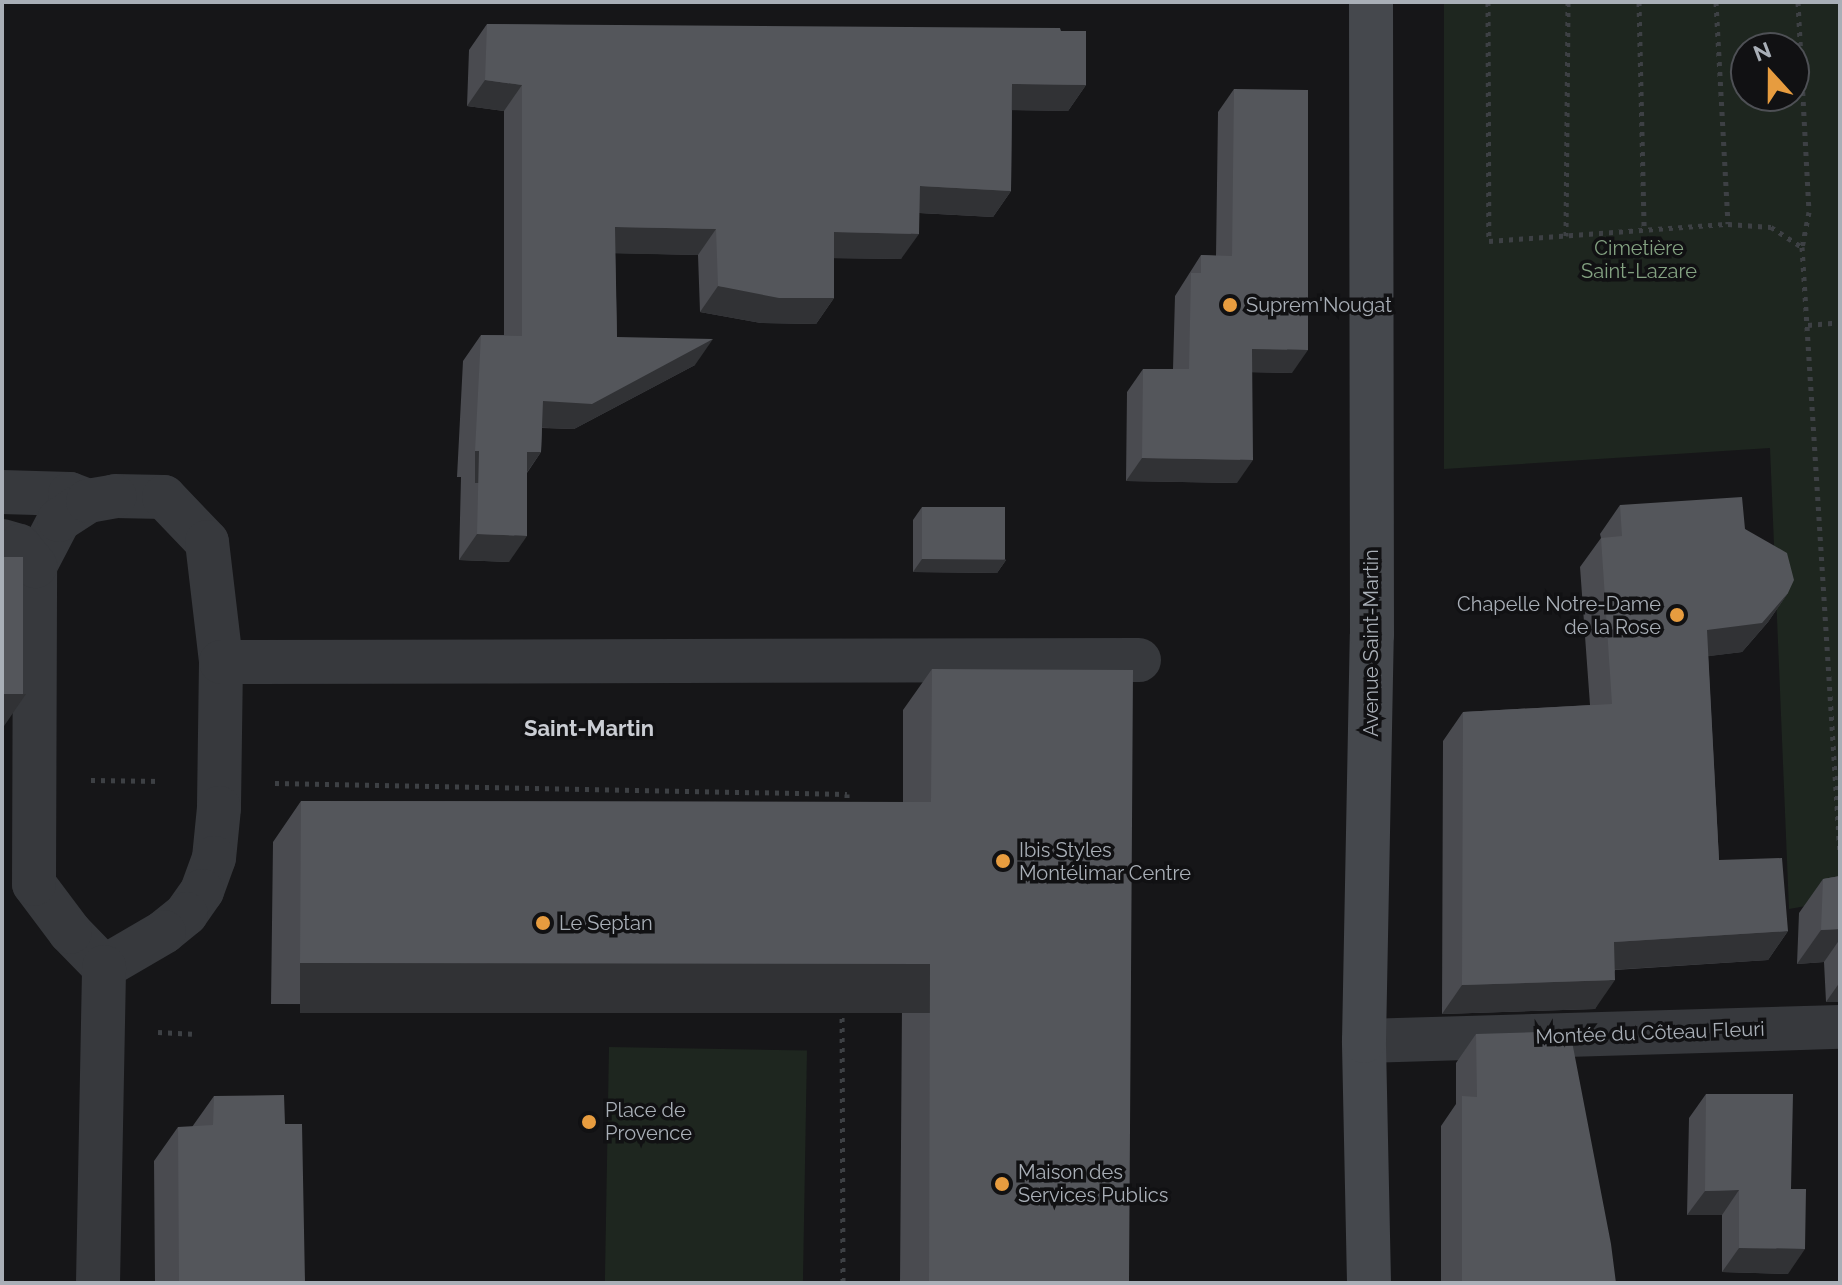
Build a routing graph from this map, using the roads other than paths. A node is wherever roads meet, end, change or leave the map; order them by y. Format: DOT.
graph roads {
  1 [pos="1371,2"];
  2 [pos="2,492"];
  3 [pos="88,501"];
  4 [pos="18,554"];
  5 [pos="1139,660"];
  6 [pos="221,662"];
  7 [pos="18,888"];
  8 [pos="104,967"];
  9 [pos="1840,1027"];
  10 [pos="1364,1041"];
  11 [pos="98,1283"];
  12 [pos="1369,1283"];
  1 -- 10 [label="main road, Avenue Saint-Martin"];
  2 -- 3 [label="street"];
  3 -- 4 [label="street"];
  3 -- 6 [label="street"];
  4 -- 7 [label="street"];
  5 -- 6 [label="street"];
  6 -- 8 [label="street"];
  7 -- 8 [label="street"];
  8 -- 11 [label="street"];
  9 -- 10 [label="street, Montée du Côteau Fleuri"];
  10 -- 12 [label="main road, Avenue Saint-Martin"];
}
